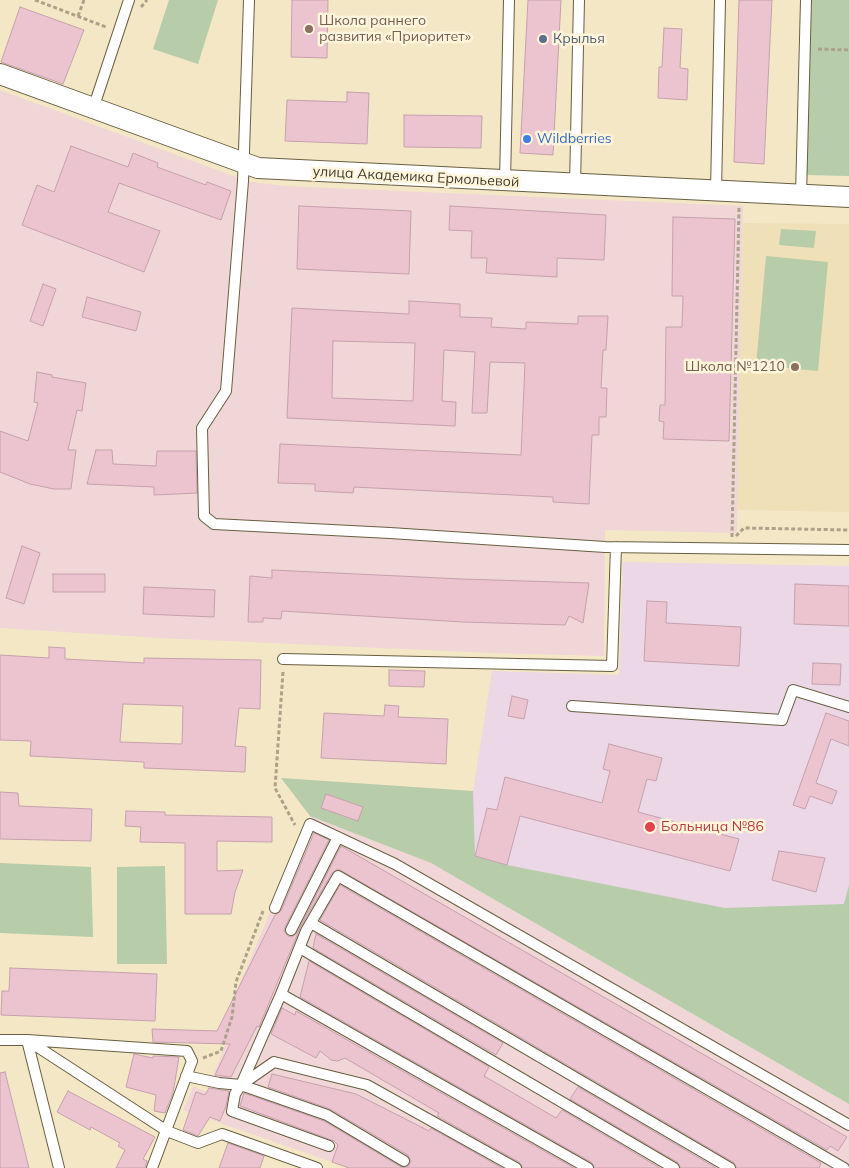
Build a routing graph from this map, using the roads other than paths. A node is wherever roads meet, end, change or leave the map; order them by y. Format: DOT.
graph roads {
  1 [pos="129,0"];
  2 [pos="249,0"];
  3 [pos="509,0"];
  4 [pos="579,0"];
  5 [pos="720,0"];
  6 [pos="806,0"];
  7 [pos="0,74"];
  8 [pos="93,108"];
  9 [pos="244,164"];
  10 [pos="505,181"];
  11 [pos="575,184"];
  12 [pos="716,191"];
  13 [pos="801,195"];
  14 [pos="849,197"];
  15 [pos="616,547"];
  16 [pos="849,550"];
  17 [pos="283,659"];
  18 [pos="572,706"];
  19 [pos="849,707"];
  20 [pos="338,837"];
  21 [pos="275,908"];
  22 [pos="311,923"];
  23 [pos="291,930"];
  24 [pos="300,948"];
  25 [pos="281,994"];
  26 [pos="0,1040"];
  27 [pos="27,1040"];
  28 [pos="186,1076"];
  29 [pos="241,1085"];
  30 [pos="849,1125"];
  31 [pos="167,1131"];
  32 [pos="329,1146"];
  33 [pos="404,1161"];
  34 [pos="59,1168"];
  35 [pos="152,1168"];
  36 [pos="318,1168"];
  37 [pos="516,1168"];
  38 [pos="588,1168"];
  39 [pos="674,1168"];
  40 [pos="730,1168"];
  41 [pos="844,1168"];
  1 -- 8 [label="lane"];
  2 -- 9 [label="lane"];
  3 -- 10 [label="lane"];
  4 -- 11 [label="lane"];
  5 -- 12 [label="lane"];
  6 -- 13 [label="lane"];
  7 -- 8 [label="street, улица Академика Ермольевой"];
  8 -- 9 [label="street, улица Академика Ермольевой"];
  9 -- 10 [label="street, улица Академика Ермольевой"];
  9 -- 15 [label="lane"];
  10 -- 11 [label="street, улица Академика Ермольевой"];
  11 -- 12 [label="street, улица Академика Ермольевой"];
  12 -- 13 [label="street, улица Академика Ермольевой"];
  13 -- 14 [label="street, улица Академика Ермольевой"];
  15 -- 16 [label="lane"];
  15 -- 17 [label="lane"];
  18 -- 19 [label="lane"];
  20 -- 21 [label="lane"];
  20 -- 23 [label="lane"];
  20 -- 30 [label="lane"];
  22 -- 24 [label="lane"];
  22 -- 40 [label="lane"];
  22 -- 41 [label="lane"];
  24 -- 25 [label="lane"];
  24 -- 39 [label="lane"];
  25 -- 29 [label="lane"];
  25 -- 38 [label="lane"];
  26 -- 27 [label="lane"];
  27 -- 28 [label="lane"];
  27 -- 31 [label="lane"];
  27 -- 34 [label="lane"];
  28 -- 29 [label="lane"];
  28 -- 31 [label="lane"];
  29 -- 32 [label="lane"];
  29 -- 33 [label="lane"];
  29 -- 37 [label="lane"];
  31 -- 35 [label="lane"];
  31 -- 36 [label="lane"];
}
